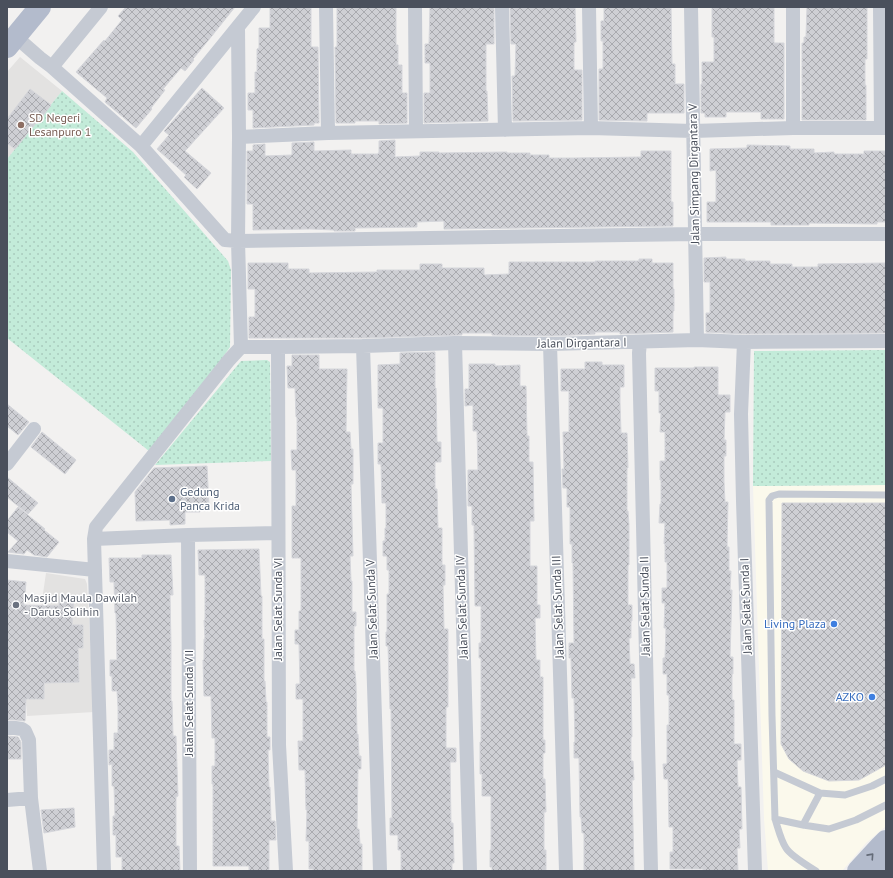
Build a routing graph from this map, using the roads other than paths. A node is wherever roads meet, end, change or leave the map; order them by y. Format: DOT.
graph roads {
  1 [pos="40,7"];
  2 [pos="101,7"];
  3 [pos="254,7"];
  4 [pos="326,7"];
  5 [pos="415,7"];
  6 [pos="502,7"];
  7 [pos="589,7"];
  8 [pos="691,7"];
  9 [pos="792,7"];
  10 [pos="880,7"];
  11 [pos="238,27"];
  12 [pos="11,42"];
  13 [pos="52,67"];
  14 [pos="591,128"];
  15 [pos="793,128"];
  16 [pos="883,128"];
  17 [pos="505,130"];
  18 [pos="416,131"];
  19 [pos="693,131"];
  20 [pos="328,133"];
  21 [pos="239,137"];
  22 [pos="141,146"];
  23 [pos="695,234"];
  24 [pos="886,234"];
  25 [pos="238,241"];
  26 [pos="697,340"];
  27 [pos="886,341"];
  28 [pos="640,342"];
  29 [pos="744,342"];
  30 [pos="455,343"];
  31 [pos="550,344"];
  32 [pos="241,346"];
  33 [pos="363,346"];
  34 [pos="278,347"];
  35 [pos="34,429"];
  36 [pos="7,464"];
  37 [pos="886,495"];
  38 [pos="278,533"];
  39 [pos="188,535"];
  40 [pos="94,539"];
  41 [pos="7,561"];
  42 [pos="95,570"];
  43 [pos="7,728"];
  44 [pos="774,772"];
  45 [pos="886,779"];
  46 [pos="820,793"];
  47 [pos="31,798"];
  48 [pos="7,800"];
  49 [pos="886,805"];
  50 [pos="775,819"];
  51 [pos="803,825"];
  52 [pos="886,841"];
  53 [pos="886,865"];
  54 [pos="40,871"];
  55 [pos="104,871"];
  56 [pos="190,871"];
  57 [pos="286,871"];
  58 [pos="380,871"];
  59 [pos="470,871"];
  60 [pos="566,871"];
  61 [pos="651,871"];
  62 [pos="755,871"];
  63 [pos="816,871"];
  64 [pos="858,871"];
  65 [pos="880,871"];
  1 -- 12 [label="main road"];
  2 -- 13 [label="street"];
  3 -- 11 [label="street"];
  4 -- 20 [label="street"];
  5 -- 18 [label="street"];
  6 -- 17 [label="street"];
  7 -- 14 [label="street"];
  8 -- 19 [label="street, Jalan Simpang Dirgantara V"];
  9 -- 15 [label="street"];
  10 -- 16 [label="street"];
  11 -- 21 [label="street"];
  11 -- 22 [label="street"];
  12 -- 13 [label="street"];
  13 -- 22 [label="street"];
  14 -- 17 [label="street"];
  14 -- 19 [label="street"];
  15 -- 16 [label="street"];
  15 -- 19 [label="street"];
  17 -- 18 [label="street"];
  18 -- 20 [label="street"];
  19 -- 23 [label="street, Jalan Simpang Dirgantara V"];
  20 -- 21 [label="street"];
  21 -- 25 [label="street"];
  22 -- 25 [label="street"];
  23 -- 24 [label="street"];
  23 -- 25 [label="street"];
  23 -- 26 [label="street, Jalan Simpang Dirgantara V"];
  25 -- 32 [label="street"];
  26 -- 28 [label="street, Jalan Dirgantara I"];
  26 -- 29 [label="street, Jalan Dirgantara I"];
  27 -- 29 [label="street, Jalan Dirgantara I"];
  28 -- 31 [label="street, Jalan Dirgantara I"];
  28 -- 61 [label="street, Jalan Selat Sunda II"];
  29 -- 62 [label="street, Jalan Selat Sunda I"];
  30 -- 31 [label="street, Jalan Dirgantara I"];
  30 -- 33 [label="street, Jalan Dirgantara I"];
  30 -- 59 [label="street, Jalan Selat Sunda IV"];
  31 -- 60 [label="street, Jalan Selat Sunda III"];
  32 -- 34 [label="street, Jalan Dirgantara I"];
  32 -- 40 [label="street"];
  33 -- 34 [label="street, Jalan Dirgantara I"];
  33 -- 58 [label="street, Jalan Selat Sunda V"];
  34 -- 38 [label="street, Jalan Selat Sunda VI"];
  35 -- 36 [label="street"];
  37 -- 44 [label="lane"];
  38 -- 39 [label="street"];
  38 -- 57 [label="street, Jalan Selat Sunda VI"];
  39 -- 40 [label="street"];
  39 -- 56 [label="street, Jalan Selat Sunda VII"];
  40 -- 42 [label="street"];
  41 -- 42 [label="street"];
  42 -- 55 [label="street"];
  43 -- 47 [label="street"];
  44 -- 46 [label="lane"];
  44 -- 50 [label="lane"];
  45 -- 46 [label="lane"];
  46 -- 51 [label="lane"];
  47 -- 48 [label="street"];
  47 -- 54 [label="street"];
  49 -- 51 [label="lane"];
  50 -- 51 [label="lane"];
  50 -- 63 [label="lane"];
  64 -- 52 [label="main road, one-way"];
  53 -- 65 [label="main road"];
}
